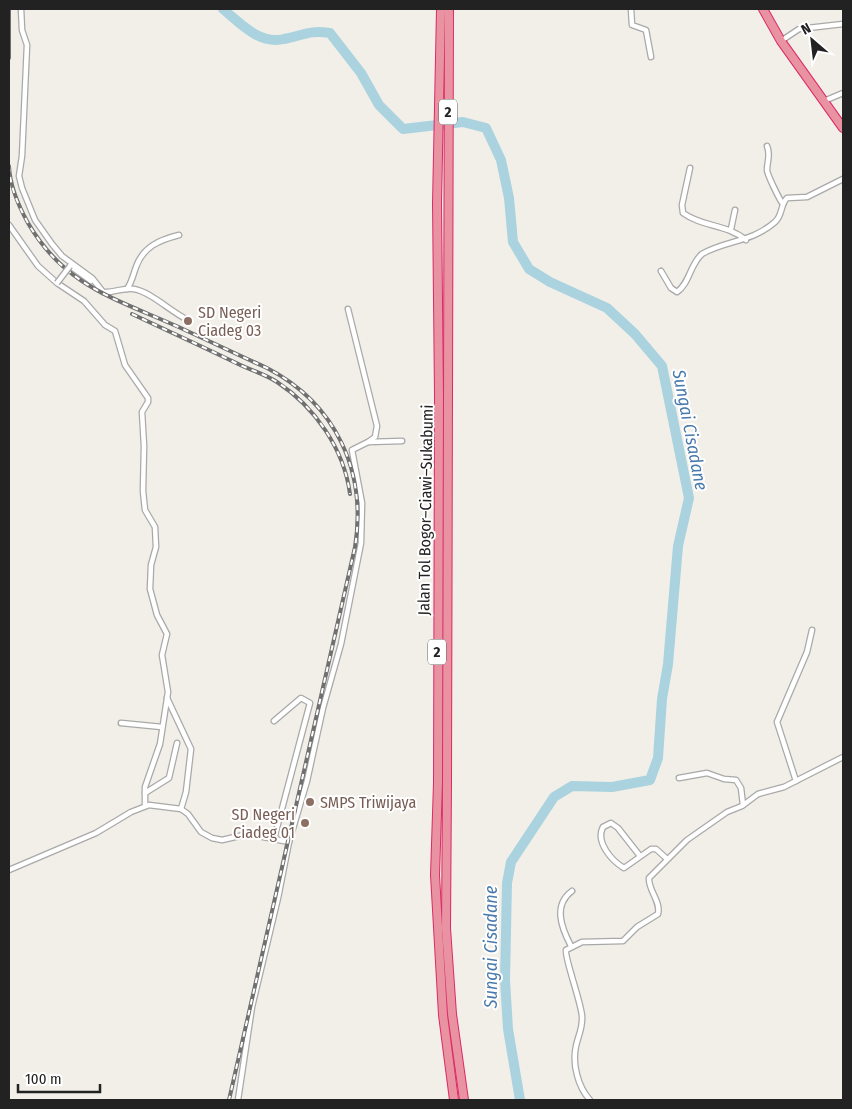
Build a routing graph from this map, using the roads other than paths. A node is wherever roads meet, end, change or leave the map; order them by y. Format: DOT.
graph roads {
  1 [pos="21,9"];
  2 [pos="441,9"];
  3 [pos="449,9"];
  4 [pos="631,9"];
  5 [pos="763,9"];
  6 [pos="445,20"];
  7 [pos="843,24"];
  8 [pos="781,41"];
  9 [pos="651,57"];
  10 [pos="843,93"];
  11 [pos="824,101"];
  12 [pos="843,128"];
  13 [pos="767,146"];
  14 [pos="690,168"];
  15 [pos="843,179"];
  16 [pos="783,204"];
  17 [pos="735,210"];
  18 [pos="9,225"];
  19 [pos="731,229"];
  20 [pos="179,235"];
  21 [pos="746,240"];
  22 [pos="661,271"];
  23 [pos="57,283"];
  24 [pos="97,284"];
  25 [pos="127,289"];
  26 [pos="348,309"];
  27 [pos="188,320"];
  28 [pos="402,441"];
  29 [pos="368,442"];
  30 [pos="812,630"];
  31 [pos="168,698"];
  32 [pos="274,721"];
  33 [pos="121,723"];
  34 [pos="162,727"];
  35 [pos="177,743"];
  36 [pos="843,757"];
  37 [pos="679,778"];
  38 [pos="796,781"];
  39 [pos="144,793"];
  40 [pos="743,805"];
  41 [pos="145,806"];
  42 [pos="181,808"];
  43 [pos="274,839"];
  44 [pos="289,842"];
  45 [pos="640,856"];
  46 [pos="666,858"];
  47 [pos="9,870"];
  48 [pos="572,891"];
  49 [pos="571,946"];
  50 [pos="238,1100"];
  51 [pos="454,1100"];
  52 [pos="464,1100"];
  53 [pos="590,1100"];
  1 -- 24 [label="street"];
  2 -- 6 [label="highway, Jalan Tol Bogor–Ciawi–Sukabumi / 2"];
  3 -- 6 [label="highway, Jalan Tol Bogor–Ciawi–Sukabumi / 2"];
  4 -- 9 [label="street"];
  5 -- 8 [label="highway"];
  6 -- 51 [label="highway, Jalan Tol Bogor–Ciawi–Sukabumi / 2"];
  6 -- 52 [label="highway, Jalan Tol Bogor–Ciawi–Sukabumi / 2"];
  7 -- 8 [label="street"];
  8 -- 11 [label="highway"];
  10 -- 11 [label="street"];
  11 -- 12 [label="highway"];
  13 -- 16 [label="street"];
  14 -- 19 [label="street"];
  15 -- 16 [label="street"];
  16 -- 21 [label="street"];
  17 -- 19 [label="street"];
  18 -- 23 [label="street"];
  19 -- 21 [label="street"];
  20 -- 25 [label="street"];
  21 -- 22 [label="street"];
  23 -- 24 [label="street, bridge"];
  23 -- 31 [label="street"];
  24 -- 25 [label="street"];
  25 -- 27 [label="street"];
  26 -- 29 [label="street"];
  28 -- 29 [label="street"];
  29 -- 44 [label="street"];
  30 -- 38 [label="street"];
  31 -- 34 [label="street"];
  31 -- 42 [label="street"];
  32 -- 43 [label="street"];
  33 -- 34 [label="street"];
  34 -- 39 [label="street"];
  35 -- 39 [label="street"];
  36 -- 38 [label="street"];
  37 -- 40 [label="street"];
  38 -- 40 [label="street"];
  39 -- 41 [label="street"];
  40 -- 46 [label="street"];
  41 -- 42 [label="street"];
  41 -- 47 [label="street"];
  42 -- 43 [label="street"];
  43 -- 44 [label="street"];
  44 -- 50 [label="street"];
  45 -- 45 [label="street"];
  45 -- 46 [label="street"];
  46 -- 49 [label="street"];
  48 -- 49 [label="street"];
  49 -- 53 [label="street"];
}
